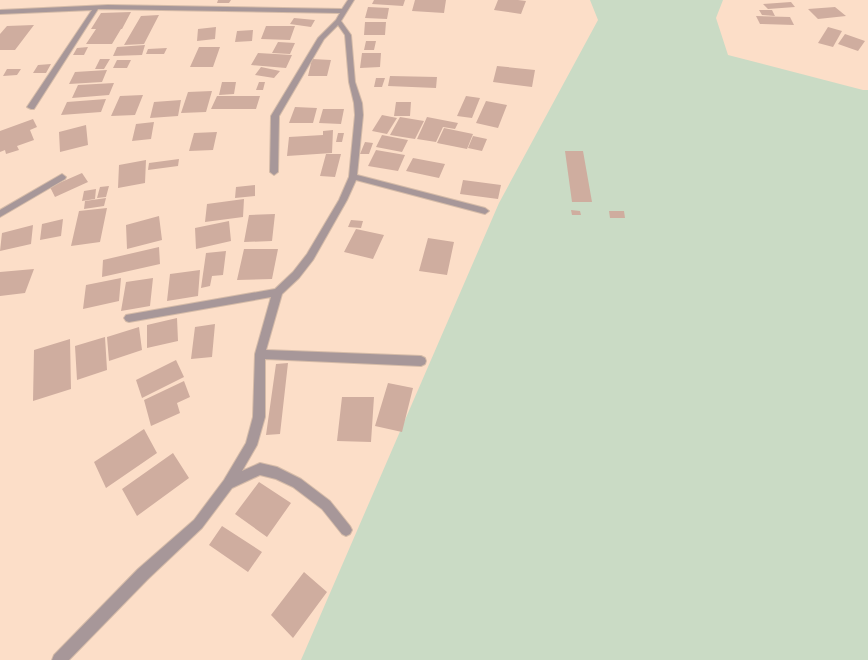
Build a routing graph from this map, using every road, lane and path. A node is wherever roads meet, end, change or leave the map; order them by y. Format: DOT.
graph roads {
  1 [pos="116,0"];
  2 [pos="351,0"];
  3 [pos="108,7"];
  4 [pos="96,8"];
  5 [pos="343,11"];
  6 [pos="0,12"];
  7 [pos="338,20"];
  8 [pos="31,107"];
  9 [pos="274,172"];
  10 [pos="62,177"];
  11 [pos="353,177"];
  12 [pos="485,211"];
  13 [pos="0,214"];
  14 [pos="278,292"];
  15 [pos="129,318"];
  16 [pos="260,354"];
  17 [pos="421,361"];
  18 [pos="228,484"];
  19 [pos="346,530"];
  20 [pos="60,660"];
  1 -- 3 [label="street"];
  2 -- 5 [label="street"];
  3 -- 4 [label="street"];
  3 -- 5 [label="street"];
  4 -- 6 [label="street"];
  4 -- 8 [label="street"];
  5 -- 7 [label="street"];
  7 -- 9 [label="street"];
  7 -- 11 [label="street"];
  10 -- 13 [label="street"];
  11 -- 12 [label="street"];
  11 -- 14 [label="street"];
  14 -- 15 [label="street"];
  14 -- 16 [label="street"];
  16 -- 17 [label="street"];
  16 -- 18 [label="street"];
  18 -- 19 [label="street"];
  18 -- 20 [label="street"];
}
